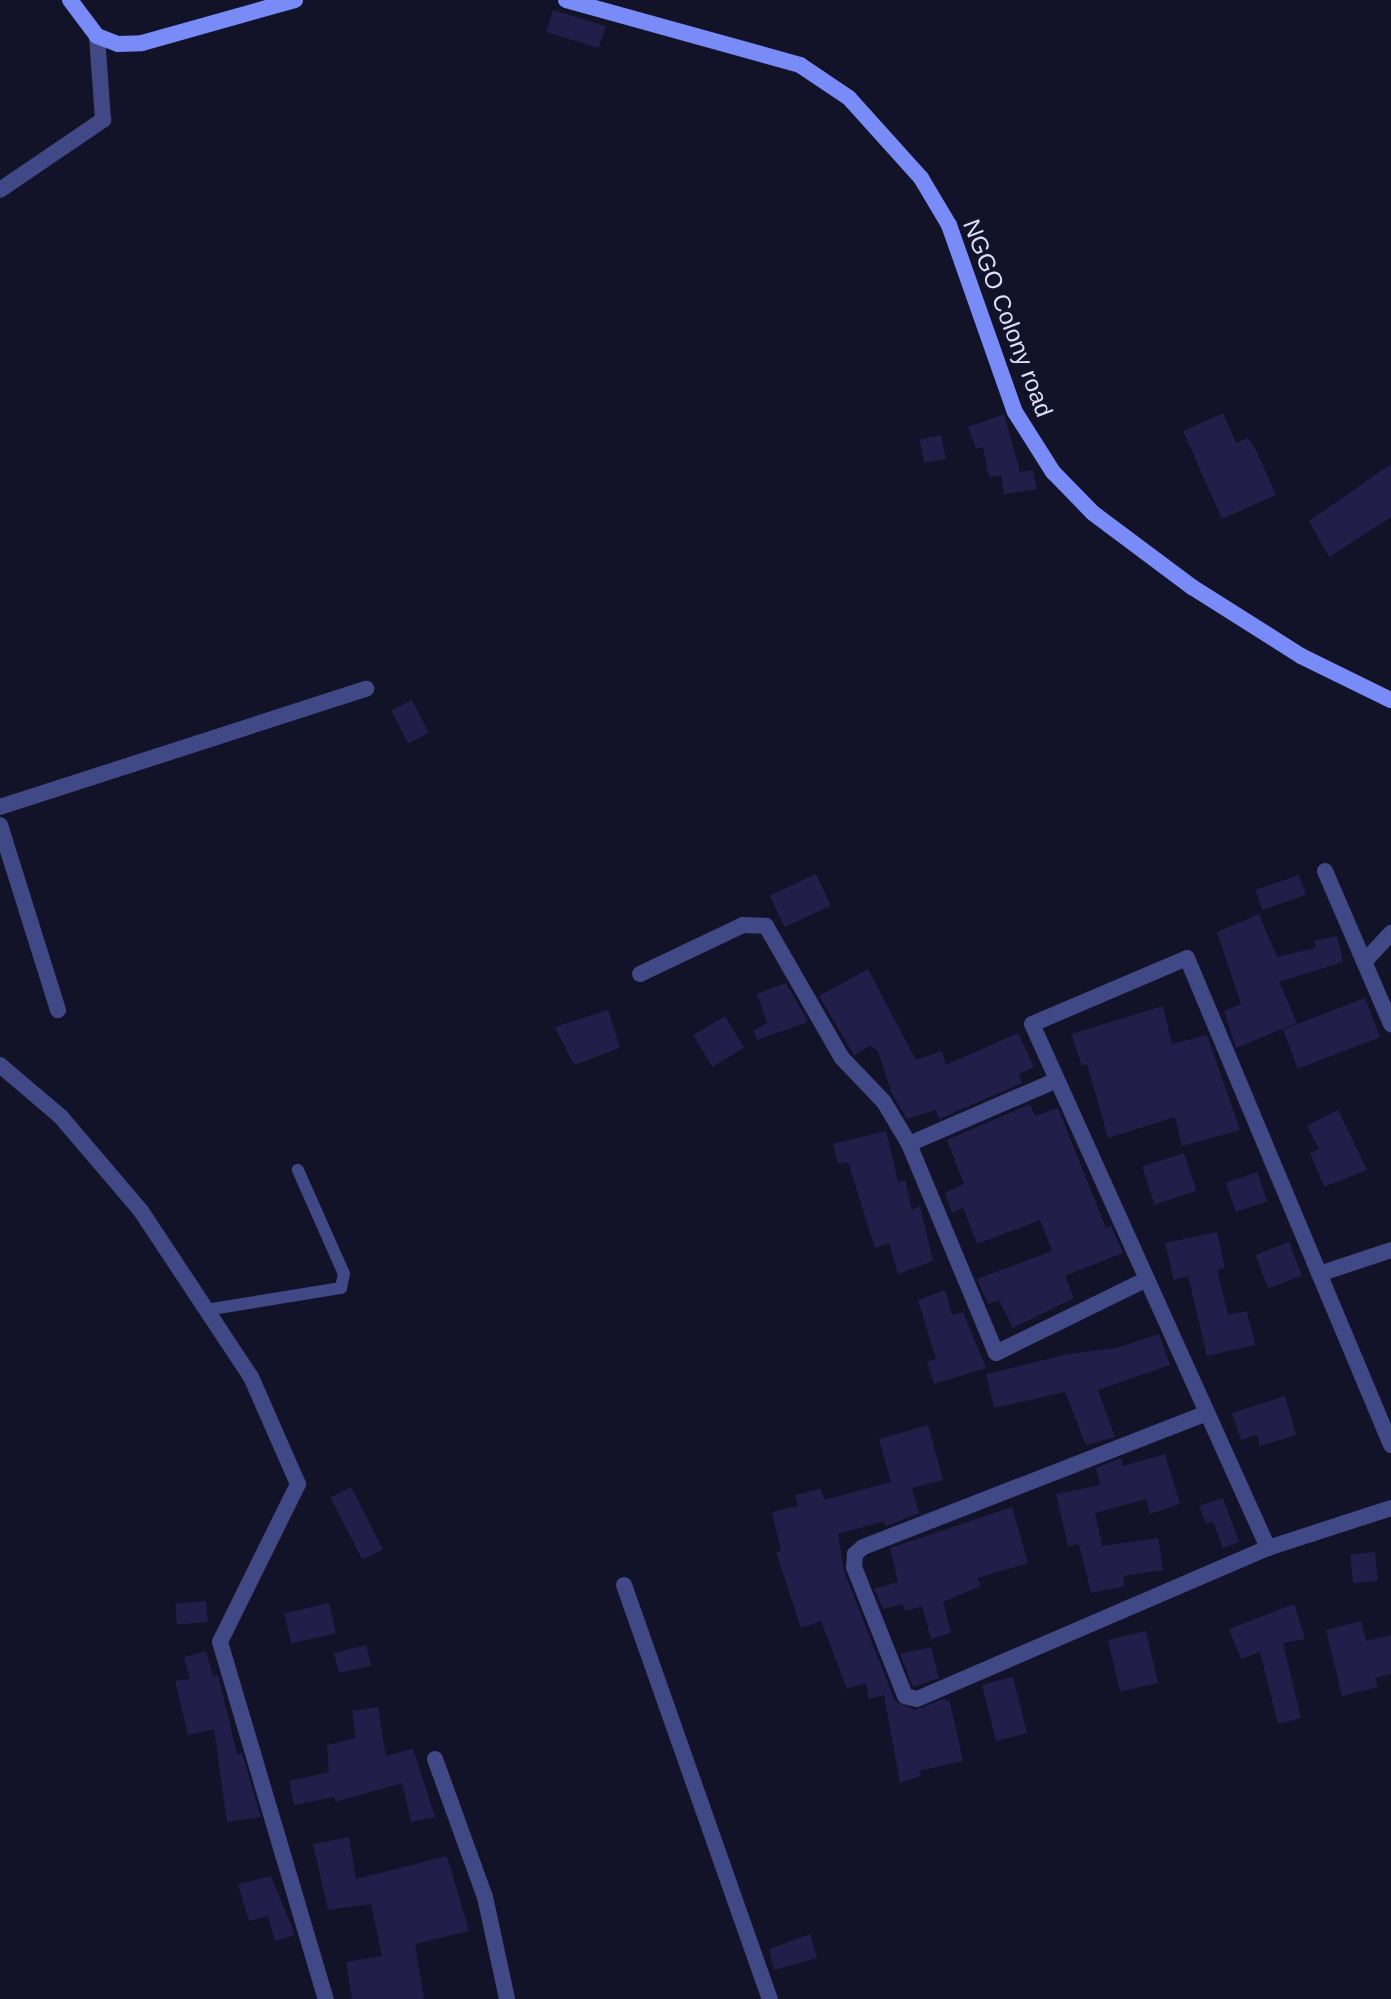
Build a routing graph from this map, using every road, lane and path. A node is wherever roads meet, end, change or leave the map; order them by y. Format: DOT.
graph roads {
  1 [pos="70,0"];
  2 [pos="295,0"];
  3 [pos="566,0"];
  4 [pos="97,36"];
  5 [pos="0,190"];
  6 [pos="366,689"];
  7 [pos="1391,700"];
  8 [pos="0,807"];
  9 [pos="0,825"];
  10 [pos="1325,871"];
  11 [pos="1391,933"];
  12 [pos="1364,962"];
  13 [pos="640,974"];
  14 [pos="58,1010"];
  15 [pos="1391,1024"];
  16 [pos="0,1065"];
  17 [pos="1057,1080"];
  18 [pos="909,1144"];
  19 [pos="298,1170"];
  20 [pos="1391,1250"];
  21 [pos="1319,1274"];
  22 [pos="1147,1279"];
  23 [pos="206,1310"];
  24 [pos="1207,1413"];
  25 [pos="1391,1445"];
  26 [pos="1391,1508"];
  27 [pos="1268,1548"];
  28 [pos="624,1585"];
  29 [pos="435,1759"];
  30 [pos="326,1999"];
  31 [pos="507,1999"];
  32 [pos="770,1999"];
  1 -- 4 [label="street"];
  2 -- 4 [label="street"];
  3 -- 7 [label="street, NGGO Colony road"];
  4 -- 5 [label="street"];
  6 -- 8 [label="street"];
  9 -- 14 [label="street"];
  10 -- 12 [label="street"];
  11 -- 12 [label="street"];
  12 -- 15 [label="street"];
  13 -- 18 [label="street"];
  16 -- 23 [label="street"];
  17 -- 18 [label="street"];
  17 -- 21 [label="street"];
  17 -- 22 [label="street"];
  18 -- 22 [label="street"];
  19 -- 23 [label="lane"];
  20 -- 21 [label="street"];
  21 -- 25 [label="street"];
  22 -- 24 [label="street"];
  23 -- 30 [label="street"];
  24 -- 27 [label="street"];
  24 -- 27 [label="street"];
  26 -- 27 [label="street"];
  28 -- 32 [label="street"];
  29 -- 31 [label="street"];
}
